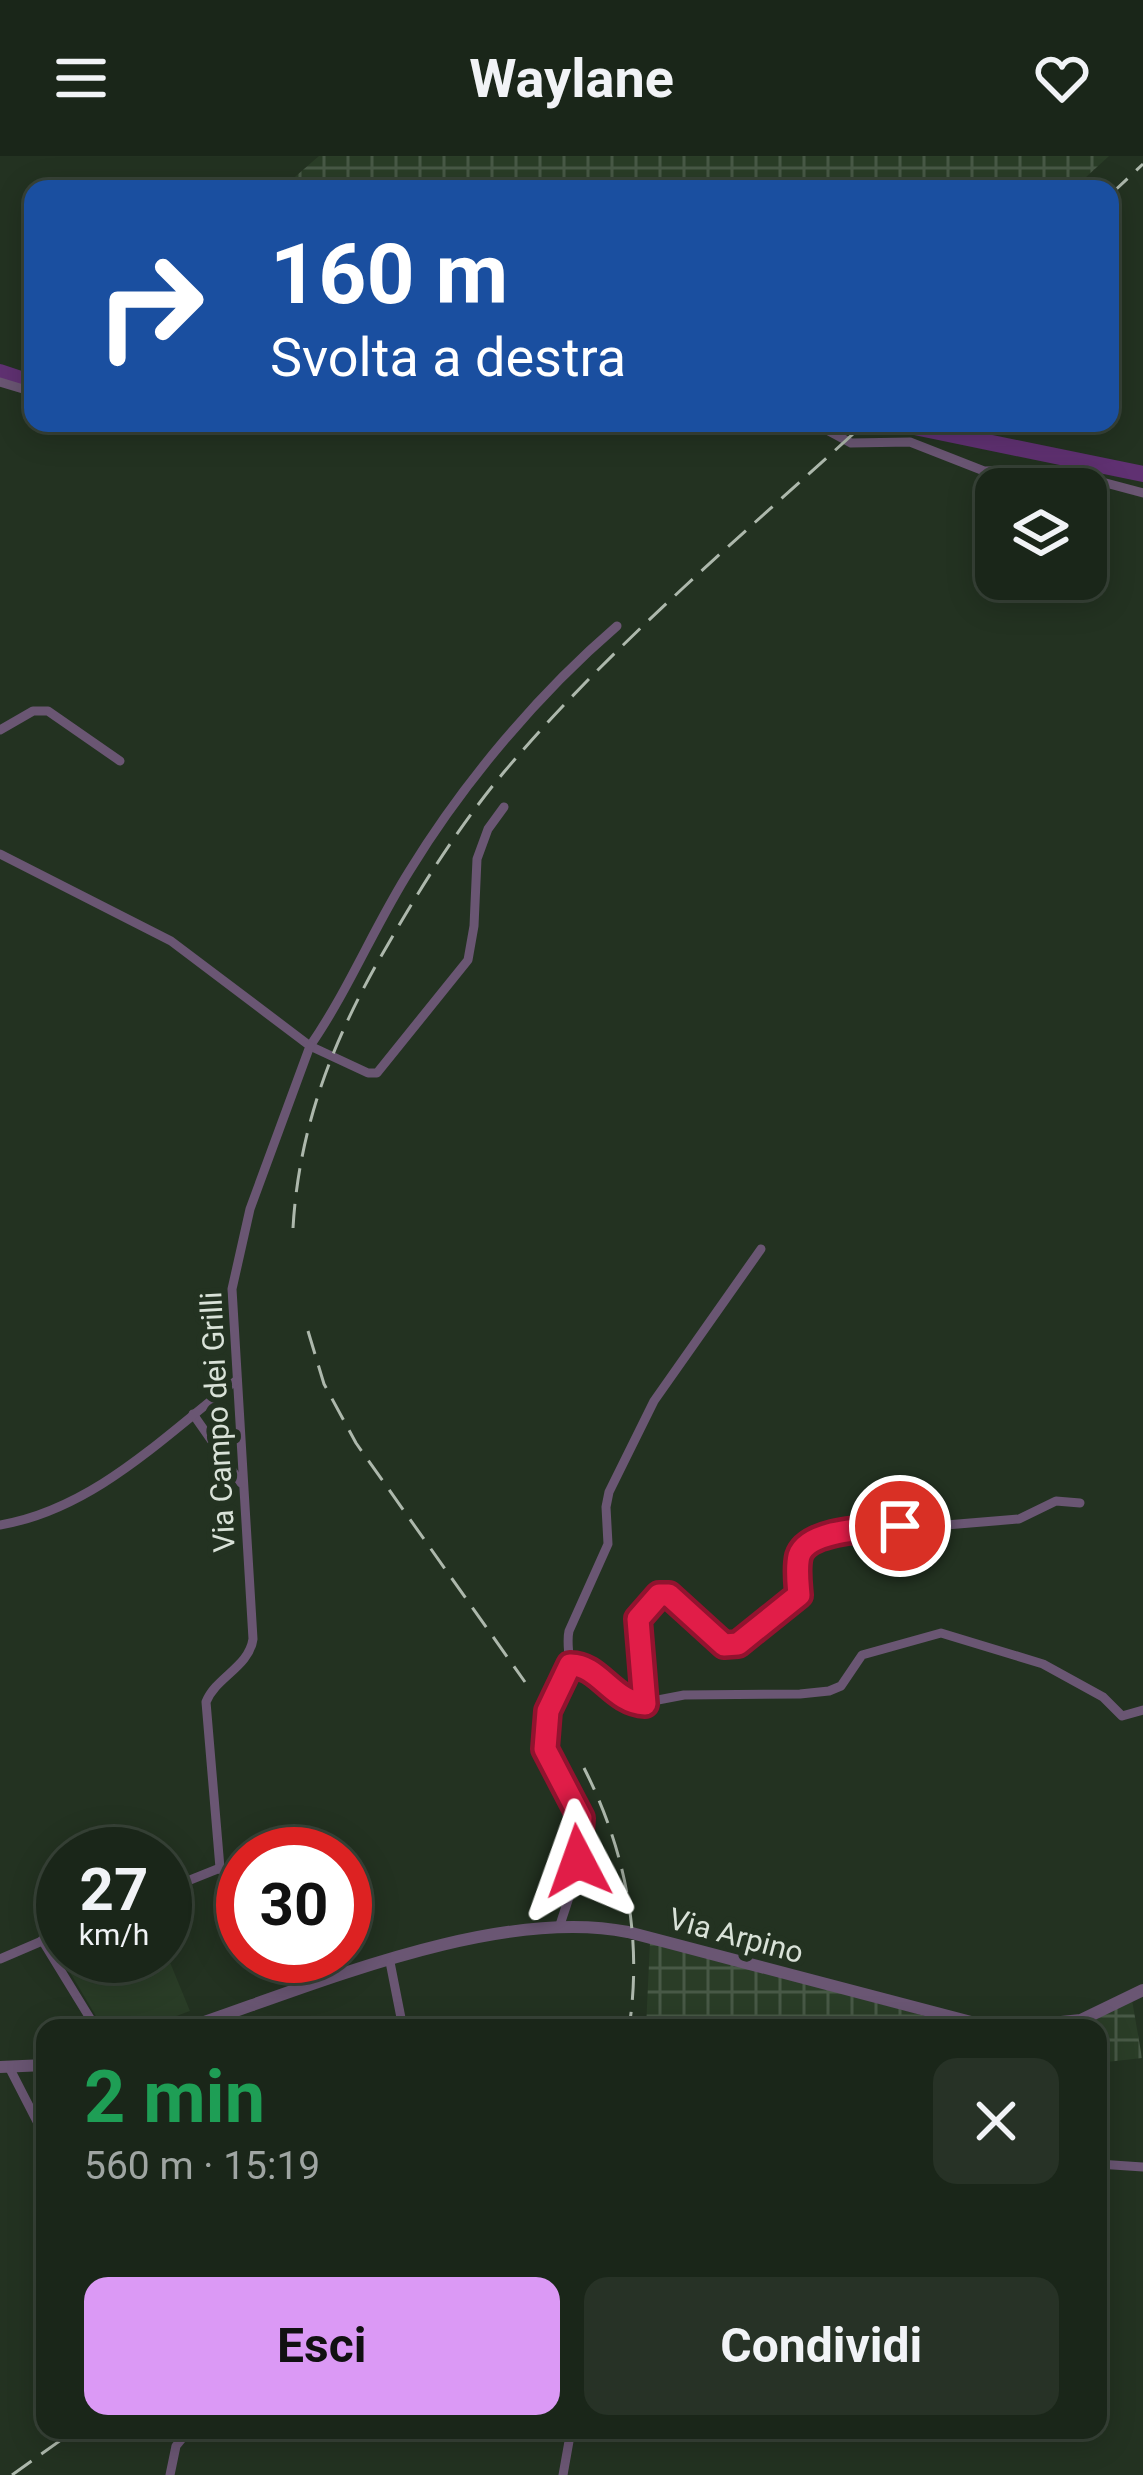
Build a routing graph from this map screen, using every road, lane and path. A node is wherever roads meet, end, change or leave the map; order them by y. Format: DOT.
graph roads {
  1 [pos="831,432"];
  2 [pos="1143,493"];
  3 [pos="616,626"];
  4 [pos="0,730"];
  5 [pos="120,761"];
  6 [pos="504,807"];
  7 [pos="0,854"];
  8 [pos="310,1046"];
  9 [pos="761,1249"];
  10 [pos="237,1380"];
  11 [pos="193,1414"];
  12 [pos="244,1487"];
  13 [pos="1080,1503"];
  14 [pos="0,1525"];
  15 [pos="570,1665"];
  16 [pos="645,1704"];
  17 [pos="1143,1710"];
  18 [pos="216,1827"];
  19 [pos="560,1925"];
  20 [pos="36,1943"];
  21 [pos="0,1959"];
  22 [pos="390,1962"];
  23 [pos="68,1983"];
  24 [pos="305,1983"];
  25 [pos="307,1986"];
  26 [pos="1143,1990"];
  27 [pos="90,2019"];
  28 [pos="213,2019"];
  29 [pos="401,2019"];
  30 [pos="962,2019"];
  31 [pos="1083,2019"];
  32 [pos="36,2065"];
  33 [pos="4,2067"];
  34 [pos="36,2122"];
  35 [pos="1107,2165"];
  36 [pos="1143,2167"];
  37 [pos="181,2439"];
  38 [pos="570,2439"];
  39 [pos="170,2475"];
  40 [pos="562,2475"];
  1 -- 2 [label="street"];
  3 -- 8 [label="street, Via Campo dei Grilli"];
  4 -- 5 [label="street"];
  6 -- 8 [label="street"];
  7 -- 8 [label="street"];
  8 -- 10 [label="street, Via Campo dei Grilli"];
  9 -- 15 [label="street"];
  10 -- 11 [label="street"];
  10 -- 12 [label="street, Via Campo dei Grilli"];
  11 -- 12 [label="street"];
  11 -- 14 [label="street"];
  12 -- 18 [label="street, Via Campo dei Grilli"];
  13 -- 16 [label="street"];
  15 -- 16 [label="street"];
  15 -- 19 [label="street"];
  16 -- 17 [label="street"];
  19 -- 22 [label="street, Via Arpino"];
  19 -- 30 [label="street, Via Arpino"];
  20 -- 21 [label="street"];
  22 -- 25 [label="street, Via Arpino"];
  22 -- 29 [label="street"];
  23 -- 27 [label="street"];
  24 -- 25 [label="street"];
  25 -- 28 [label="street, Via Arpino"];
  26 -- 31 [label="street, Via Arpino"];
  32 -- 33 [label="street"];
  33 -- 34 [label="street"];
  35 -- 36 [label="street"];
  37 -- 39 [label="street"];
  38 -- 40 [label="street"];
}
